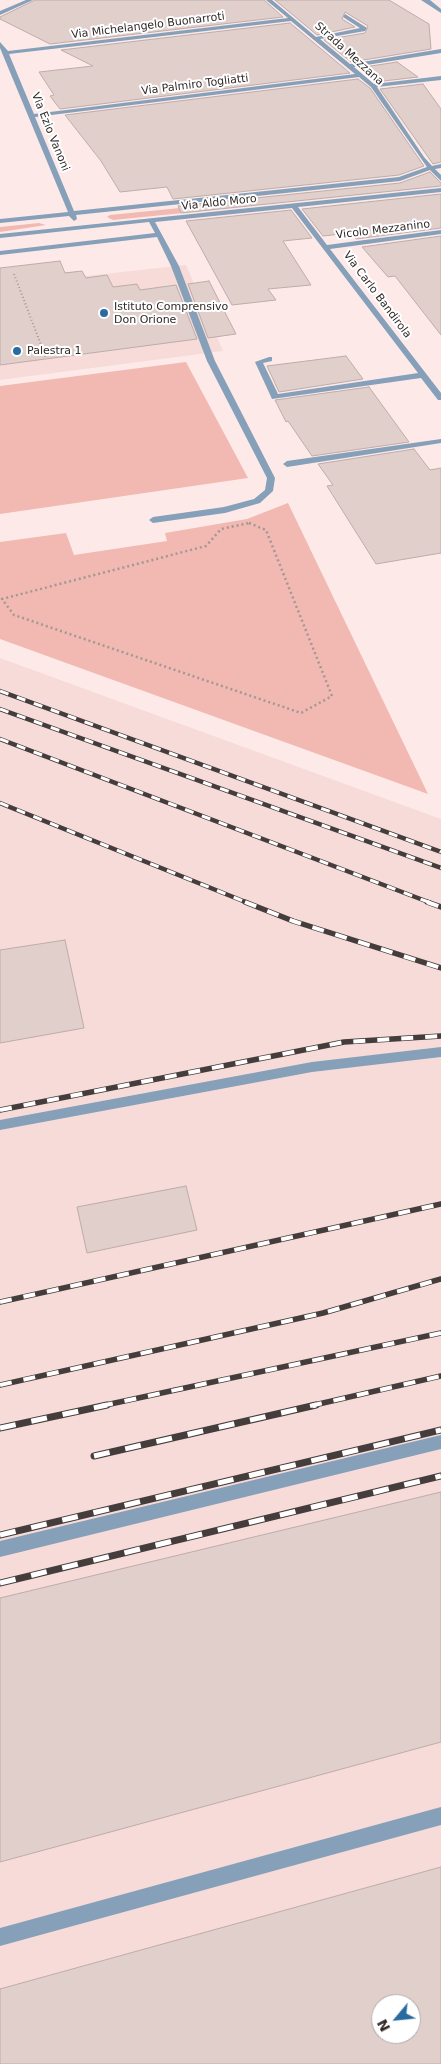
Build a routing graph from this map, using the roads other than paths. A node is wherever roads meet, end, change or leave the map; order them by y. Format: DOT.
graph roads {
  1 [pos="30,0"];
  2 [pos="269,0"];
  3 [pos="427,0"];
  4 [pos="441,11"];
  5 [pos="0,13"];
  6 [pos="346,16"];
  7 [pos="293,19"];
  8 [pos="317,38"];
  9 [pos="0,44"];
  10 [pos="441,52"];
  11 [pos="6,53"];
  12 [pos="350,66"];
  13 [pos="360,75"];
  14 [pos="441,78"];
  15 [pos="373,86"];
  16 [pos="32,116"];
  17 [pos="441,166"];
  18 [pos="430,168"];
  19 [pos="441,180"];
  20 [pos="441,190"];
  21 [pos="294,205"];
  22 [pos="72,213"];
  23 [pos="151,220"];
  24 [pos="0,221"];
  25 [pos="78,228"];
  26 [pos="441,232"];
  27 [pos="159,235"];
  28 [pos="0,236"];
  29 [pos="327,247"];
  30 [pos="3,253"];
  31 [pos="269,359"];
  32 [pos="423,375"];
  33 [pos="441,398"];
  34 [pos="441,441"];
  35 [pos="286,464"];
  36 [pos="153,520"];
  37 [pos="441,1052"];
  38 [pos="0,1125"];
  39 [pos="441,1442"];
  40 [pos="0,1549"];
  41 [pos="441,1816"];
  42 [pos="0,1937"];
  1 -- 5 [label="street"];
  2 -- 7 [label="street, Strada Mezzana"];
  3 -- 4 [label="street"];
  6 -- 8 [label="street"];
  7 -- 8 [label="street, Strada Mezzana"];
  7 -- 11 [label="street, Via Michelangelo Buonarroti"];
  8 -- 12 [label="street, Strada Mezzana"];
  9 -- 11 [label="street, Via Ezio Vanoni"];
  10 -- 12 [label="street"];
  11 -- 16 [label="street, Via Ezio Vanoni"];
  12 -- 13 [label="street, Strada Mezzana"];
  13 -- 15 [label="street, Strada Mezzana"];
  13 -- 16 [label="street, Via Palmiro Togliatti"];
  14 -- 15 [label="street"];
  15 -- 18 [label="street, Strada Mezzana"];
  16 -- 22 [label="street, Via Ezio Vanoni"];
  17 -- 18 [label="street, Via Aldo Moro"];
  18 -- 19 [label="street, Strada Mezzana"];
  18 -- 22 [label="street, Via Aldo Moro"];
  20 -- 21 [label="street, Via Aldo Moro"];
  21 -- 23 [label="street, Via Aldo Moro"];
  21 -- 29 [label="street, Via Carlo Bandirola"];
  22 -- 24 [label="street, Via Aldo Moro"];
  22 -- 25 [label="street, Via Ezio Vanoni"];
  23 -- 25 [label="street, Via Aldo Moro"];
  23 -- 27 [label="street"];
  25 -- 28 [label="street, Via Aldo Moro"];
  26 -- 29 [label="street, Vicolo Mezzanino"];
  27 -- 30 [label="street"];
  27 -- 36 [label="street"];
  29 -- 32 [label="street, Via Carlo Bandirola"];
  31 -- 32 [label="street"];
  32 -- 33 [label="street, Via Carlo Bandirola"];
  34 -- 35 [label="street"];
  37 -- 38 [label="street"];
  39 -- 40 [label="street"];
  41 -- 42 [label="street"];
}
